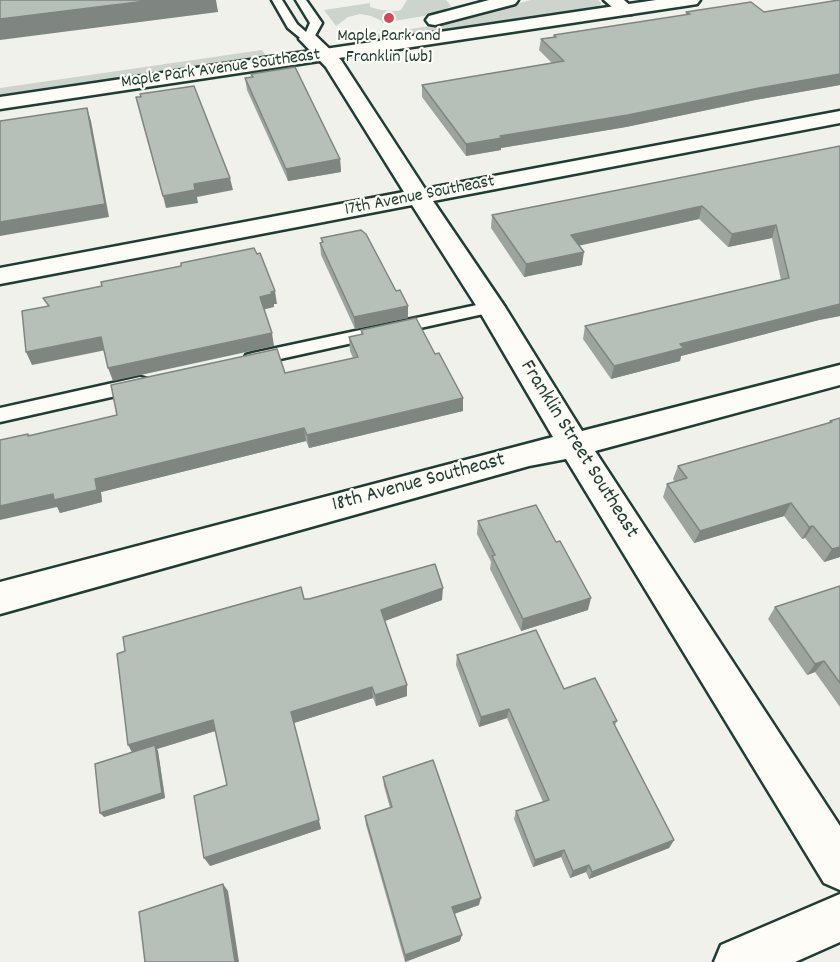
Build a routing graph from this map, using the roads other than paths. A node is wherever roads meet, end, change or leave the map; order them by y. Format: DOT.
graph roads {
  1 [pos="277,0"];
  2 [pos="301,0"];
  3 [pos="509,0"];
  4 [pos="691,0"];
  5 [pos="619,5"];
  6 [pos="406,25"];
  7 [pos="321,43"];
  8 [pos="154,61"];
  9 [pos="0,103"];
  10 [pos="840,117"];
  11 [pos="418,197"];
  12 [pos="0,276"];
  13 [pos="491,307"];
  14 [pos="231,364"];
  15 [pos="840,375"];
  16 [pos="161,379"];
  17 [pos="0,415"];
  18 [pos="575,445"];
  19 [pos="0,598"];
  20 [pos="840,867"];
  21 [pos="840,918"];
  22 [pos="738,962"];
  1 -- 7 [label="lane"];
  2 -- 7 [label="lane"];
  3 -- 6 [label="street"];
  4 -- 5 [label="street, Maple Park Avenue Southeast"];
  5 -- 7 [label="street, Maple Park Avenue Southeast"];
  7 -- 8 [label="street, Maple Park Avenue Southeast"];
  7 -- 9 [label="street, Maple Park Avenue Southeast"];
  7 -- 11 [label="street, Franklin Street Southeast"];
  10 -- 11 [label="street, 17th Avenue Southeast"];
  11 -- 12 [label="street, 17th Avenue Southeast"];
  11 -- 13 [label="street, Franklin Street Southeast"];
  13 -- 14 [label="lane"];
  13 -- 18 [label="street, Franklin Street Southeast"];
  15 -- 18 [label="street, 18th Avenue Southeast"];
  16 -- 17 [label="lane"];
  18 -- 19 [label="street, 18th Avenue Southeast"];
  18 -- 20 [label="street, Franklin Street Southeast"];
  21 -- 22 [label="street"];
}
